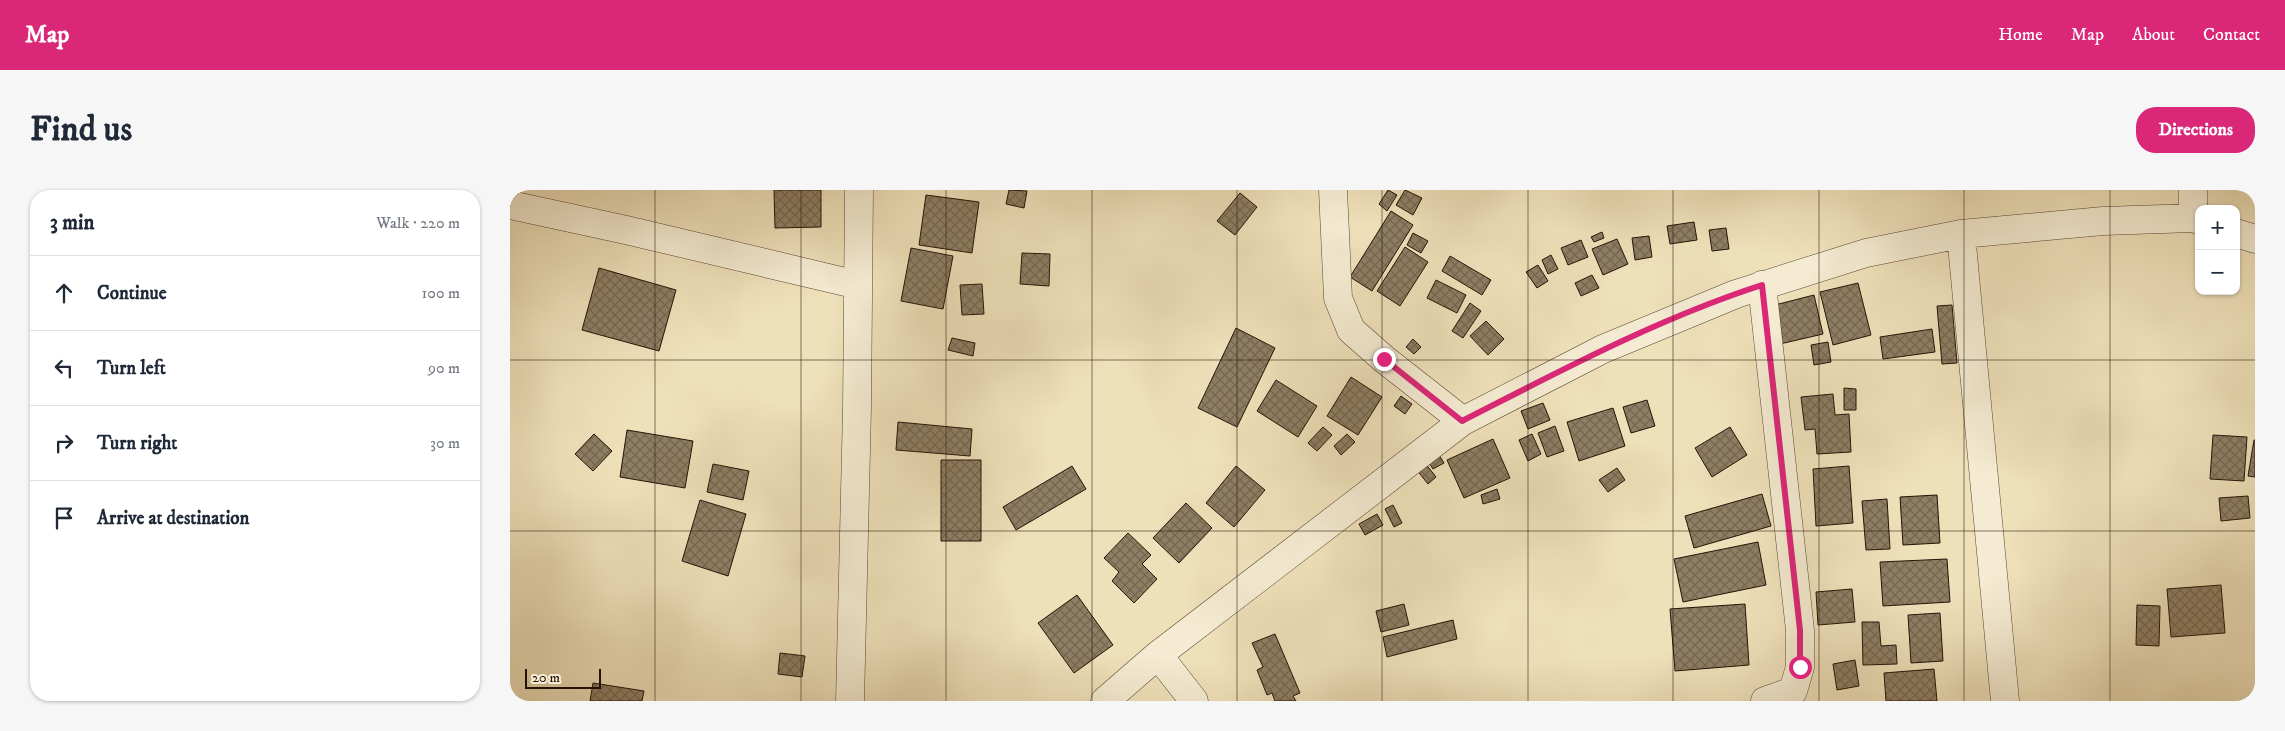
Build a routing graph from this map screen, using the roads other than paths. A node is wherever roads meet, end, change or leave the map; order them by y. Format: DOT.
graph roads {
  1 [pos="859,190"];
  2 [pos="1333,190"];
  3 [pos="2193,190"];
  4 [pos="510,205"];
  5 [pos="2195,209"];
  6 [pos="2195,219"];
  7 [pos="1961,234"];
  8 [pos="2240,234"];
  9 [pos="2255,239"];
  10 [pos="858,285"];
  11 [pos="1762,285"];
  12 [pos="1462,421"];
  13 [pos="1158,656"];
  14 [pos="850,701"];
  15 [pos="1105,701"];
  16 [pos="1194,701"];
  17 [pos="1765,701"];
  18 [pos="2005,701"];
  1 -- 10 [label="street"];
  2 -- 12 [label="street"];
  3 -- 5 [label="street"];
  4 -- 10 [label="street"];
  6 -- 7 [label="street"];
  7 -- 11 [label="street"];
  7 -- 18 [label="street"];
  8 -- 9 [label="street"];
  10 -- 14 [label="street"];
  11 -- 12 [label="street"];
  11 -- 17 [label="street"];
  12 -- 13 [label="street"];
  13 -- 15 [label="street"];
  13 -- 16 [label="street"];
}
